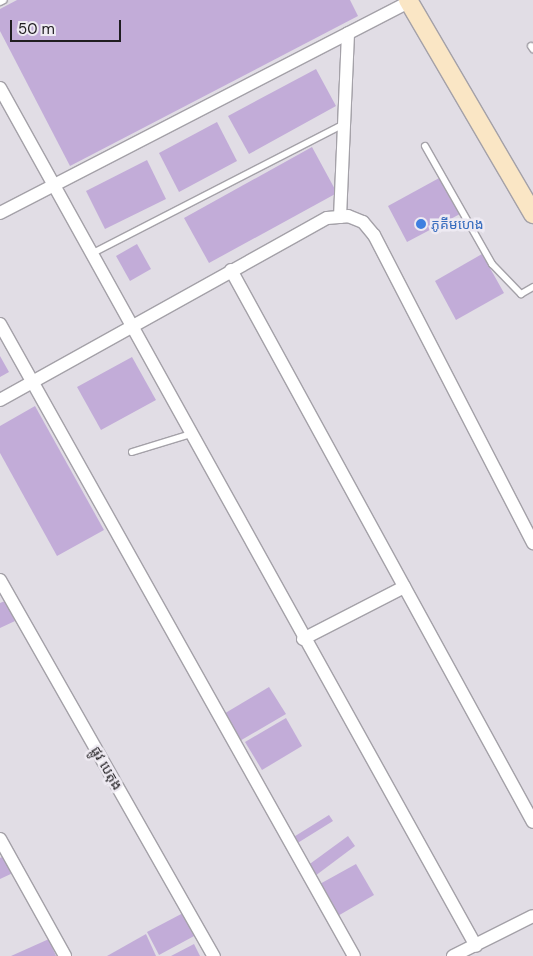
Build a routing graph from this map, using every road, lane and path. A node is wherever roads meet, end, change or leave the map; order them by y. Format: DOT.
graph roads {
  1 [pos="4,0"];
  2 [pos="408,1"];
  3 [pos="0,2"];
  4 [pos="348,33"];
  5 [pos="0,88"];
  6 [pos="344,124"];
  7 [pos="425,146"];
  8 [pos="53,184"];
  9 [pos="0,213"];
  10 [pos="533,214"];
  11 [pos="340,217"];
  12 [pos="91,254"];
  13 [pos="231,270"];
  14 [pos="533,287"];
  15 [pos="0,324"];
  16 [pos="131,326"];
  17 [pos="32,382"];
  18 [pos="0,400"];
  19 [pos="190,434"];
  20 [pos="132,452"];
  21 [pos="533,543"];
  22 [pos="0,580"];
  23 [pos="404,587"];
  24 [pos="303,639"];
  25 [pos="533,822"];
  26 [pos="0,839"];
  27 [pos="533,916"];
  28 [pos="476,946"];
  29 [pos="65,956"];
  30 [pos="214,956"];
  31 [pos="354,956"];
  32 [pos="453,956"];
  1 -- 3 [label="lane"];
  2 -- 4 [label="street"];
  2 -- 10 [label="main road"];
  4 -- 6 [label="street"];
  4 -- 8 [label="street"];
  5 -- 8 [label="street"];
  6 -- 11 [label="street"];
  6 -- 12 [label="lane"];
  7 -- 14 [label="lane"];
  8 -- 9 [label="street"];
  8 -- 12 [label="street"];
  11 -- 13 [label="street"];
  11 -- 21 [label="street"];
  12 -- 16 [label="street"];
  13 -- 16 [label="street"];
  13 -- 23 [label="street"];
  15 -- 17 [label="street"];
  16 -- 17 [label="street"];
  16 -- 19 [label="street"];
  17 -- 18 [label="street"];
  17 -- 31 [label="street"];
  19 -- 20 [label="lane"];
  19 -- 24 [label="street"];
  22 -- 30 [label="street, ផ្លូវ បេតុង"];
  23 -- 24 [label="street"];
  23 -- 25 [label="street"];
  24 -- 28 [label="street"];
  26 -- 29 [label="street"];
  27 -- 28 [label="street"];
  28 -- 32 [label="street"];
}
